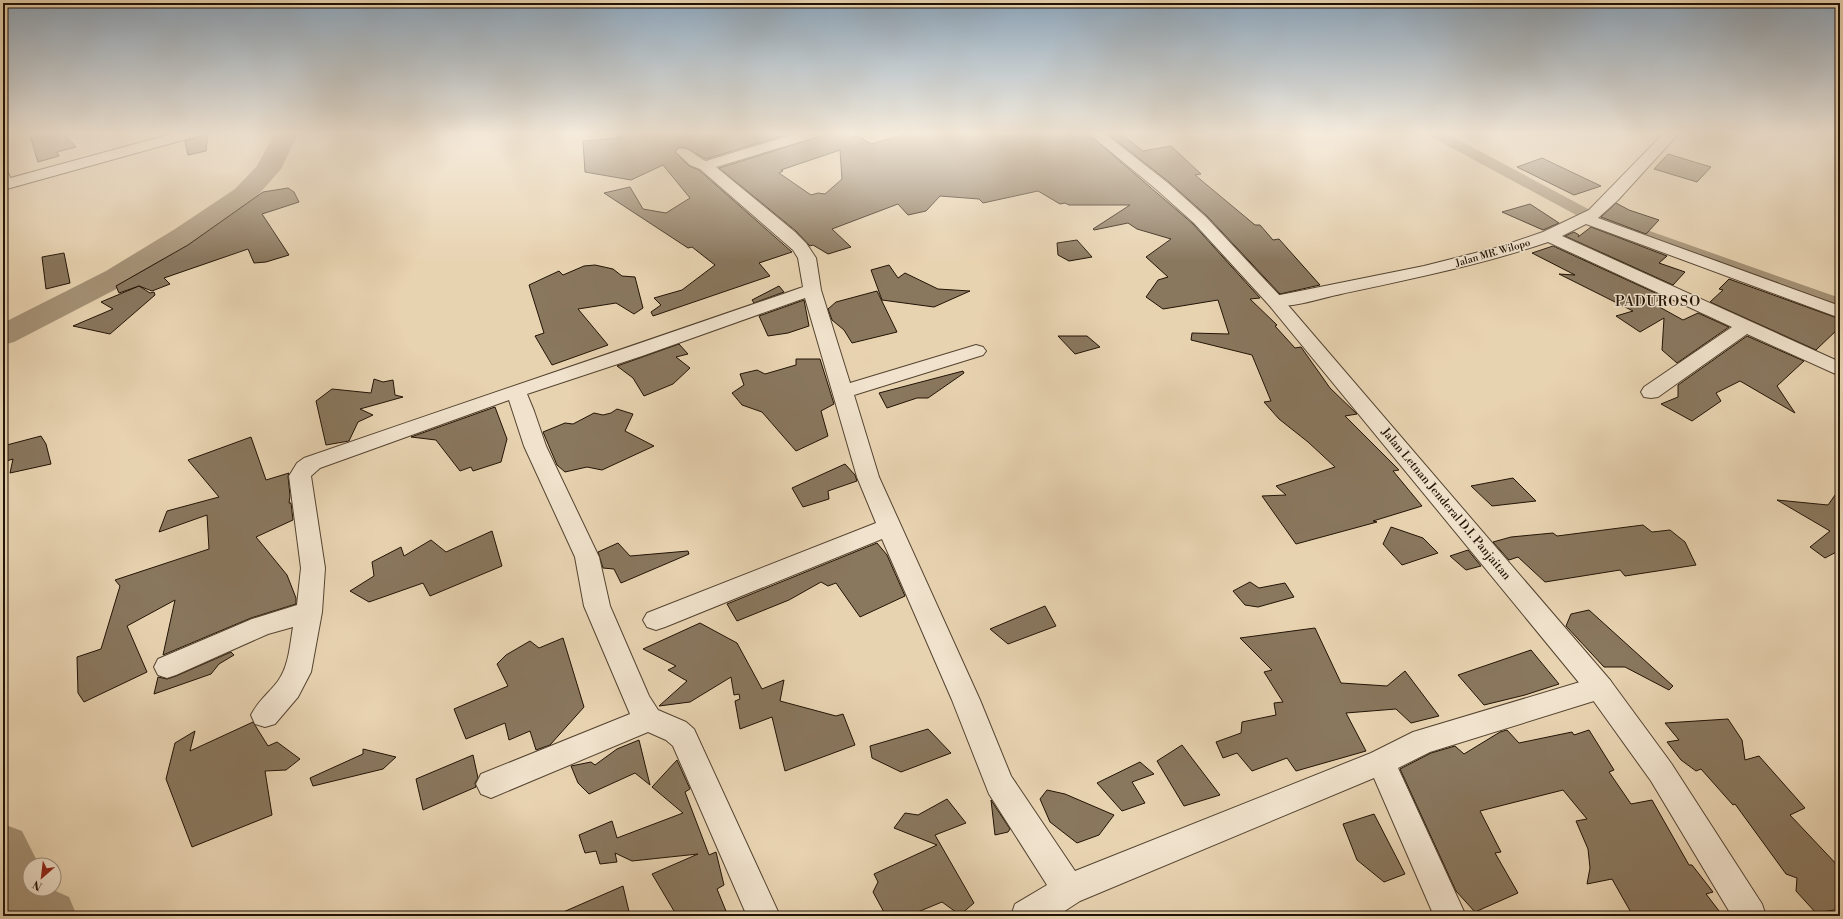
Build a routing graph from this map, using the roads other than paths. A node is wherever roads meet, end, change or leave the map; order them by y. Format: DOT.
graph roads {
  1 [pos="31,175"];
  2 [pos="716,175"];
  3 [pos="1148,175"];
  4 [pos="1632,175"];
  5 [pos="4,182"];
  6 [pos="1590,216"];
  7 [pos="1549,236"];
  8 [pos="812,290"];
  9 [pos="1275,301"];
  10 [pos="1840,312"];
  11 [pos="1745,327"];
  12 [pos="976,351"];
  13 [pos="1840,370"];
  14 [pos="515,391"];
  15 [pos="843,392"];
  16 [pos="1651,392"];
  17 [pos="889,527"];
  18 [pos="309,612"];
  19 [pos="656,620"];
  20 [pos="167,667"];
  21 [pos="1600,688"];
  22 [pos="265,714"];
  23 [pos="648,719"];
  24 [pos="1381,762"];
  25 [pos="491,784"];
  26 [pos="1069,890"];
  27 [pos="1450,915"];
  28 [pos="764,916"];
  29 [pos="1027,916"];
  30 [pos="1750,916"];
  1 -- 5 [label="street"];
  2 -- 8 [label="street"];
  3 -- 9 [label="street, Jalan Letnan Jenderal D.I. Panjaitan"];
  4 -- 6 [label="street, Jalan MR. Wilopo"];
  6 -- 7 [label="street, Jalan MR. Wilopo"];
  6 -- 10 [label="street"];
  7 -- 9 [label="street, Jalan MR. Wilopo"];
  7 -- 11 [label="street"];
  8 -- 14 [label="street"];
  8 -- 15 [label="street"];
  9 -- 21 [label="street, Jalan Letnan Jenderal D.I. Panjaitan"];
  11 -- 13 [label="street"];
  11 -- 16 [label="street"];
  12 -- 15 [label="street"];
  14 -- 18 [label="street"];
  14 -- 23 [label="street"];
  15 -- 17 [label="street"];
  17 -- 19 [label="street"];
  17 -- 26 [label="street"];
  18 -- 20 [label="street"];
  18 -- 22 [label="street"];
  21 -- 24 [label="street"];
  21 -- 30 [label="street, Jalan Letnan Jenderal D.I. Panjaitan"];
  23 -- 25 [label="street"];
  23 -- 28 [label="street"];
  24 -- 26 [label="street"];
  24 -- 27 [label="street"];
  26 -- 29 [label="street"];
}
